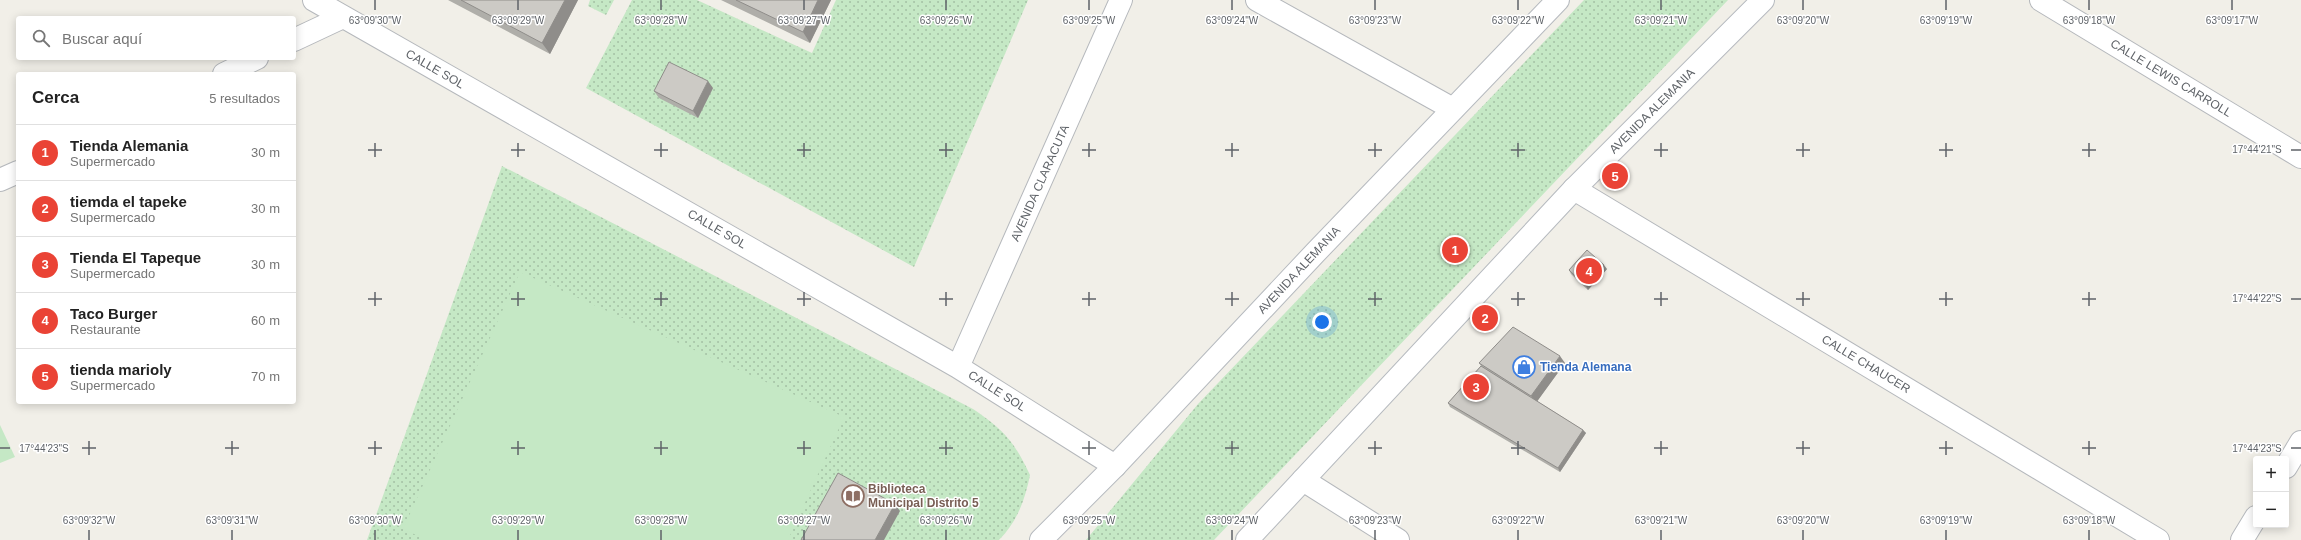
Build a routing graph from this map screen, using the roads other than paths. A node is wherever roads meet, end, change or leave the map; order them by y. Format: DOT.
graph roads {
  1 [pos="314,0"];
  2 [pos="1121,0"];
  3 [pos="1257,0"];
  4 [pos="1558,0"];
  5 [pos="1763,0"];
  6 [pos="2040,0"];
  7 [pos="343,17"];
  8 [pos="296,39"];
  9 [pos="253,60"];
  10 [pos="228,72"];
  11 [pos="1453,109"];
  12 [pos="2301,157"];
  13 [pos="16,173"];
  14 [pos="0,180"];
  15 [pos="1574,189"];
  16 [pos="958,367"];
  17 [pos="2301,442"];
  18 [pos="2289,462"];
  19 [pos="1115,466"];
  20 [pos="1303,480"];
  21 [pos="1066,515"];
  22 [pos="2253,522"];
  23 [pos="1041,540"];
  24 [pos="1054,540"];
  25 [pos="1247,540"];
  26 [pos="1398,540"];
  27 [pos="2158,540"];
  28 [pos="2242,540"];
  1 -- 7 [label="street, CALLE SOL"];
  2 -- 16 [label="street, AVENIDA CLARACUTA"];
  3 -- 11 [label="street"];
  4 -- 11 [label="street, AVENIDA ALEMANIA"];
  5 -- 15 [label="street, AVENIDA ALEMANIA"];
  6 -- 12 [label="street, CALLE LEWIS CARROLL"];
  7 -- 8 [label="street"];
  7 -- 16 [label="street, CALLE SOL"];
  9 -- 10 [label="street"];
  11 -- 19 [label="street, AVENIDA ALEMANIA"];
  13 -- 14 [label="street"];
  15 -- 20 [label="street, AVENIDA ALEMANIA"];
  15 -- 27 [label="street, CALLE CHAUCER"];
  16 -- 19 [label="street, CALLE SOL"];
  17 -- 18 [label="street"];
  19 -- 21 [label="street, AVENIDA ALEMANIA"];
  20 -- 25 [label="street, AVENIDA ALEMANIA"];
  20 -- 26 [label="street"];
  21 -- 23 [label="street, AVENIDA ALEMANIA"];
  21 -- 24 [label="street"];
  22 -- 28 [label="street"];
}
